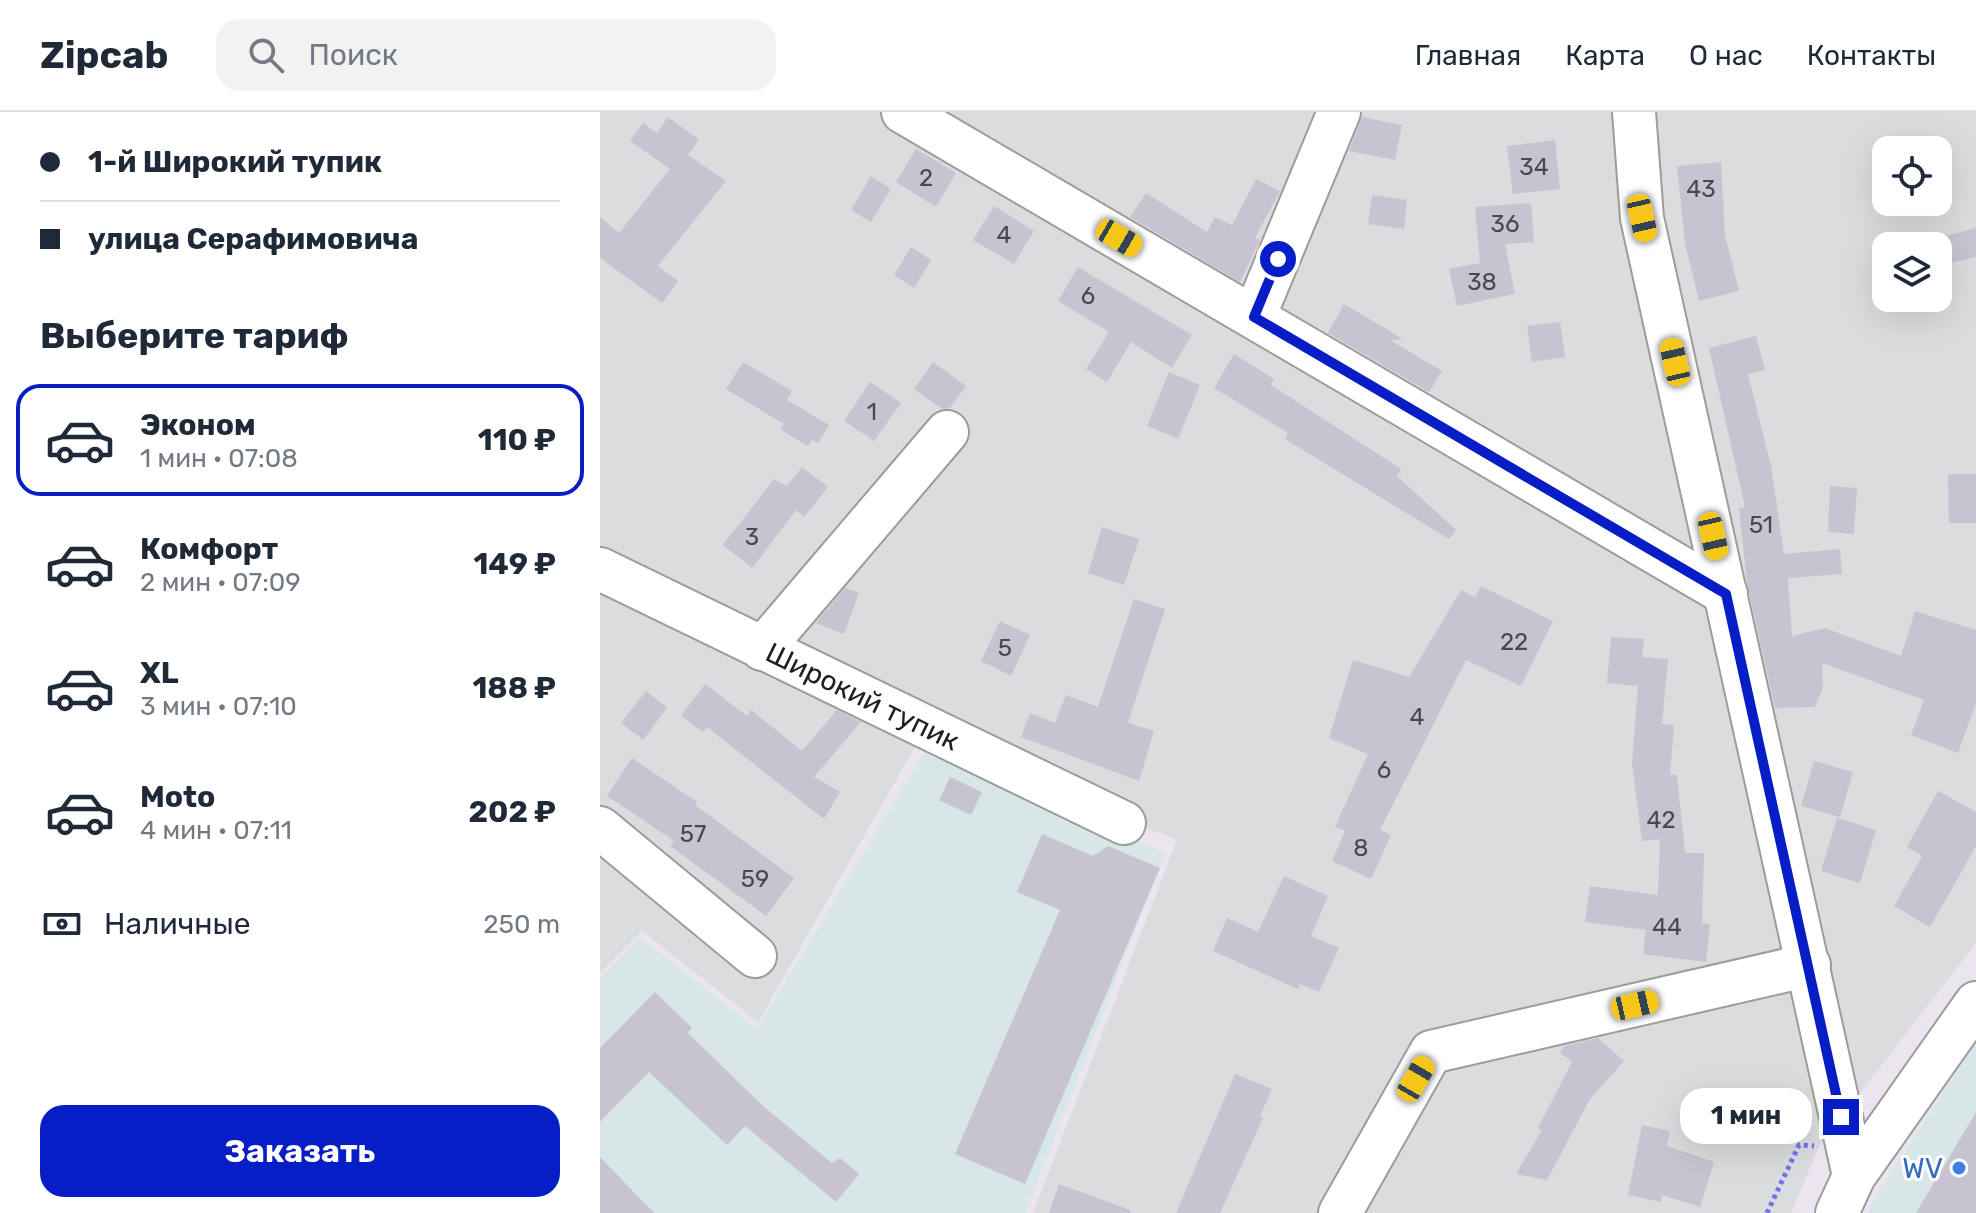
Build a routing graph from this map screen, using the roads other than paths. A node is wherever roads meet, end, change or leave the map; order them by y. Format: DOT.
graph roads {
  1 [pos="903,112"];
  2 [pos="1339,112"];
  3 [pos="1634,112"];
  4 [pos="1254,317"];
  5 [pos="947,432"];
  6 [pos="600,569"];
  7 [pos="1726,594"];
  8 [pos="762,649"];
  9 [pos="1124,823"];
  10 [pos="600,828"];
  11 [pos="755,956"];
  12 [pos="1809,965"];
  13 [pos="1976,1003"];
  14 [pos="1846,1195"];
  15 [pos="1340,1213"];
  1 -- 4 [label="street"];
  2 -- 4 [label="street"];
  3 -- 7 [label="street"];
  4 -- 7 [label="street"];
  5 -- 8 [label="street"];
  6 -- 8 [label="street, Широкий тупик"];
  7 -- 12 [label="street"];
  8 -- 9 [label="street, Широкий тупик"];
  10 -- 11 [label="street"];
  12 -- 14 [label="street"];
  12 -- 15 [label="street"];
  13 -- 14 [label="street"];
}
